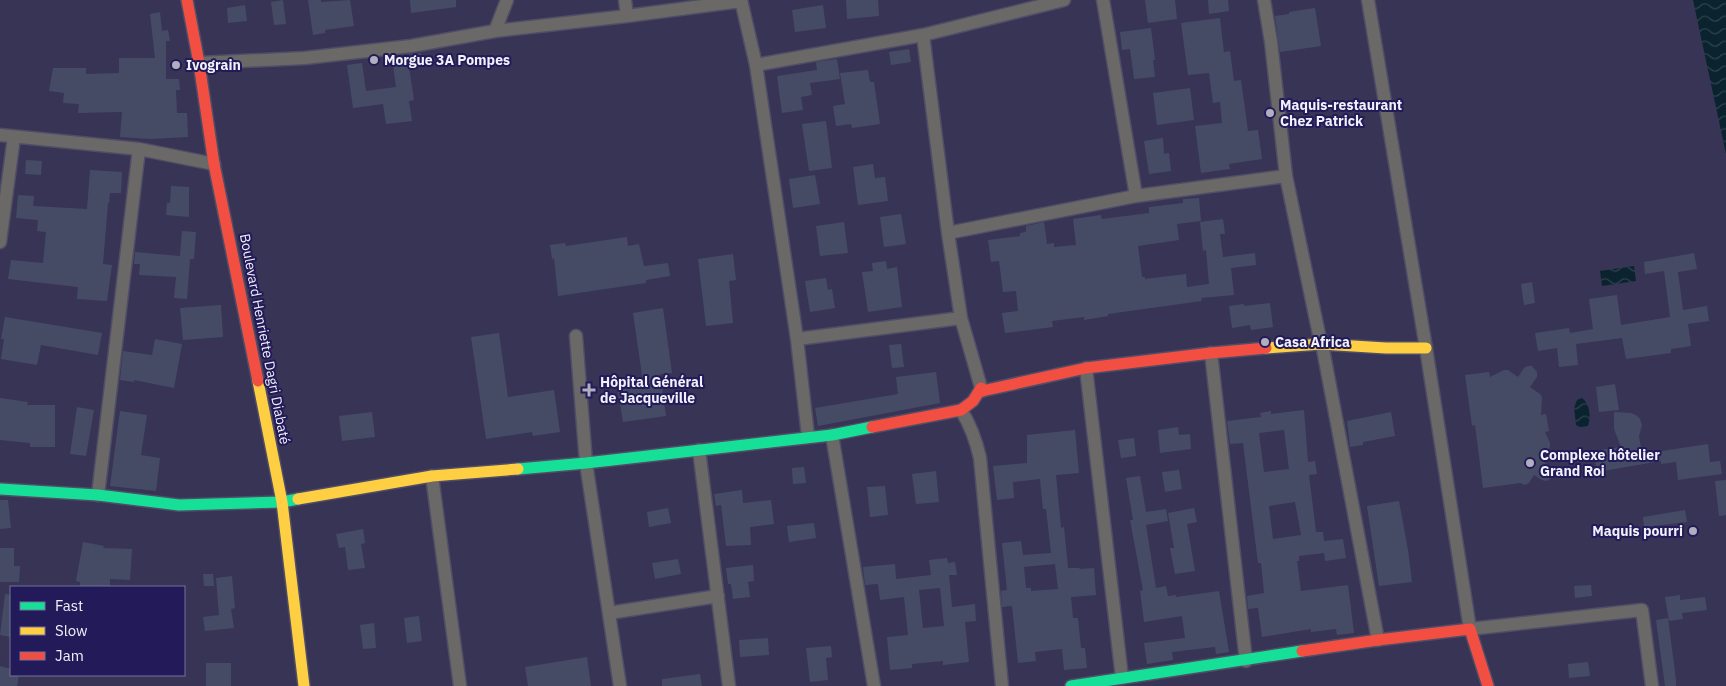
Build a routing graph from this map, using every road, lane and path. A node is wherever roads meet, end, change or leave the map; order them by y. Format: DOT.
graph roads {
  1 [pos="187,0"];
  2 [pos="507,0"];
  3 [pos="625,0"];
  4 [pos="1064,0"];
  5 [pos="1103,0"];
  6 [pos="1264,0"];
  7 [pos="1368,0"];
  8 [pos="741,1"];
  9 [pos="627,16"];
  10 [pos="495,30"];
  11 [pos="923,35"];
  12 [pos="199,63"];
  13 [pos="756,65"];
  14 [pos="0,136"];
  15 [pos="14,136"];
  16 [pos="139,149"];
  17 [pos="214,164"];
  18 [pos="1286,176"];
  19 [pos="1136,196"];
  20 [pos="948,233"];
  21 [pos="0,242"];
  22 [pos="961,318"];
  23 [pos="576,336"];
  24 [pos="797,339"];
  25 [pos="1321,344"];
  26 [pos="1426,348"];
  27 [pos="1211,353"];
  28 [pos="1086,368"];
  29 [pos="982,391"];
  30 [pos="962,410"];
  31 [pos="832,435"];
  32 [pos="808,436"];
  33 [pos="700,450"];
  34 [pos="586,463"];
  35 [pos="432,476"];
  36 [pos="0,489"];
  37 [pos="98,496"];
  38 [pos="282,502"];
  39 [pos="718,596"];
  40 [pos="609,613"];
  41 [pos="1470,629"];
  42 [pos="1378,640"];
  43 [pos="1246,661"];
  44 [pos="1122,678"];
  45 [pos="304,686"];
  46 [pos="460,686"];
  47 [pos="620,686"];
  48 [pos="730,686"];
  49 [pos="874,686"];
  50 [pos="1002,686"];
  51 [pos="1071,686"];
  52 [pos="1488,686"];
  53 [pos="1652,686"];
  1 -- 12 [label="street, Boulevard Henriette Dagri Diabaté"];
  2 -- 10 [label="street"];
  3 -- 9 [label="street"];
  4 -- 11 [label="street"];
  5 -- 19 [label="street"];
  6 -- 18 [label="street"];
  7 -- 26 [label="street"];
  8 -- 9 [label="street"];
  8 -- 13 [label="street"];
  9 -- 10 [label="street"];
  10 -- 12 [label="street"];
  11 -- 13 [label="street"];
  11 -- 20 [label="street"];
  12 -- 17 [label="street, Boulevard Henriette Dagri Diabaté"];
  13 -- 24 [label="street"];
  14 -- 15 [label="street"];
  15 -- 16 [label="street"];
  15 -- 21 [label="street"];
  16 -- 17 [label="street"];
  16 -- 37 [label="street"];
  17 -- 38 [label="street, Boulevard Henriette Dagri Diabaté"];
  18 -- 19 [label="street"];
  18 -- 25 [label="street"];
  19 -- 20 [label="street"];
  20 -- 22 [label="street"];
  22 -- 24 [label="street"];
  22 -- 29 [label="street"];
  23 -- 34 [label="street"];
  24 -- 32 [label="street"];
  25 -- 26 [label="street"];
  25 -- 27 [label="street"];
  25 -- 42 [label="street"];
  26 -- 41 [label="street"];
  27 -- 28 [label="street"];
  27 -- 43 [label="street"];
  28 -- 29 [label="street"];
  28 -- 44 [label="street"];
  29 -- 30 [label="street"];
  30 -- 31 [label="street"];
  30 -- 50 [label="street"];
  31 -- 32 [label="street"];
  31 -- 49 [label="street"];
  32 -- 33 [label="street"];
  33 -- 34 [label="street"];
  33 -- 39 [label="street"];
  34 -- 35 [label="street"];
  34 -- 40 [label="street"];
  35 -- 38 [label="street"];
  35 -- 46 [label="street"];
  36 -- 37 [label="street"];
  37 -- 38 [label="street"];
  38 -- 45 [label="street, Boulevard Henriette Dagri Diabaté"];
  39 -- 40 [label="street"];
  39 -- 48 [label="street"];
  40 -- 47 [label="street"];
  41 -- 42 [label="street"];
  41 -- 52 [label="street"];
  41 -- 53 [label="street"];
  42 -- 43 [label="street"];
  43 -- 44 [label="street"];
  44 -- 51 [label="street"];
}
